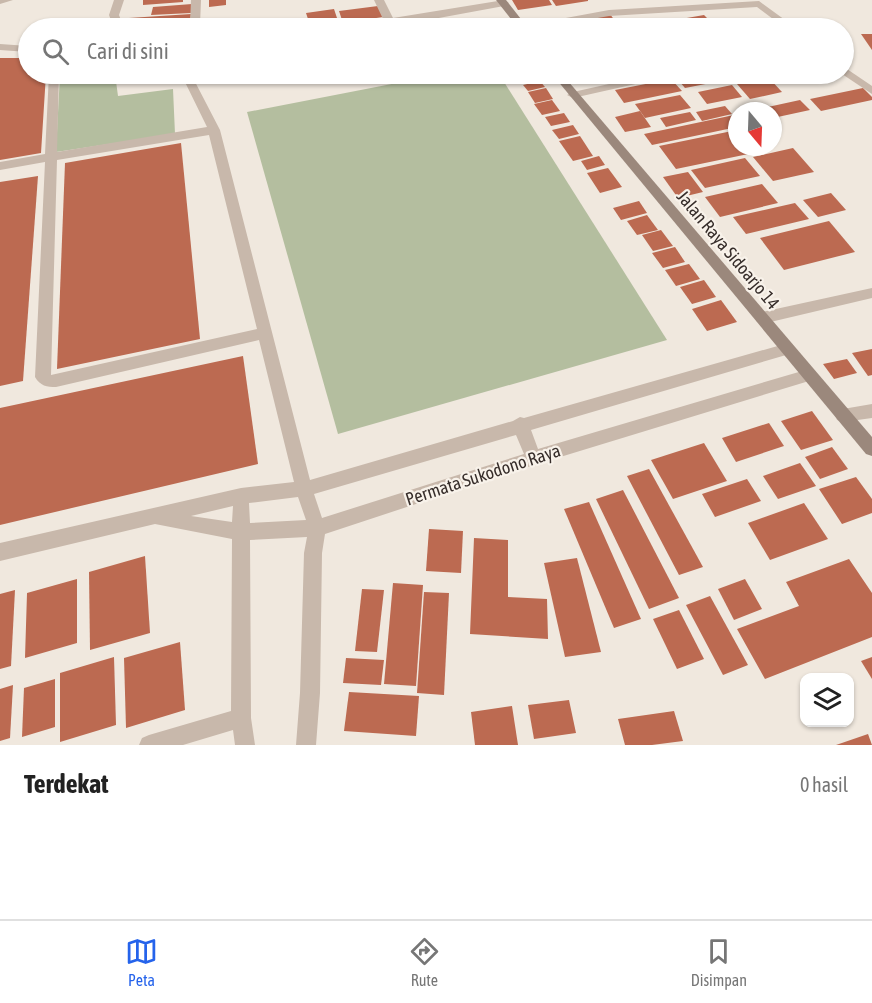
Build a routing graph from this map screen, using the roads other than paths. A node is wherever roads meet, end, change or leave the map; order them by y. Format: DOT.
graph roads {
  1 [pos="1,0"];
  2 [pos="8,0"];
  3 [pos="119,0"];
  4 [pos="196,0"];
  5 [pos="379,0"];
  6 [pos="502,2"];
  7 [pos="115,18"];
  8 [pos="195,18"];
  9 [pos="388,18"];
  10 [pos="412,18"];
  11 [pos="515,18"];
  12 [pos="581,18"];
  13 [pos="778,18"];
  14 [pos="0,47"];
  15 [pos="18,48"];
  16 [pos="854,78"];
  17 [pos="53,84"];
  18 [pos="191,84"];
  19 [pos="565,84"];
  20 [pos="622,84"];
  21 [pos="872,91"];
  22 [pos="573,95"];
  23 [pos="214,130"];
  24 [pos="49,159"];
  25 [pos="0,166"];
  26 [pos="872,293"];
  27 [pos="762,318"];
  28 [pos="264,333"];
  29 [pos="788,349"];
  30 [pos="809,375"];
  31 [pos="872,411"];
  32 [pos="843,416"];
  33 [pos="520,424"];
  34 [pos="872,449"];
  35 [pos="534,458"];
  36 [pos="304,489"];
  37 [pos="241,496"];
  38 [pos="152,518"];
  39 [pos="317,528"];
  40 [pos="241,532"];
  41 [pos="0,552"];
  42 [pos="241,718"];
  43 [pos="149,745"];
  44 [pos="244,745"];
  45 [pos="306,745"];
  1 -- 2 [label="street"];
  3 -- 7 [label="street"];
  4 -- 8 [label="street"];
  5 -- 9 [label="street"];
  6 -- 10 [label="street"];
  6 -- 11 [label="main road"];
  12 -- 13 [label="street"];
  14 -- 15 [label="street"];
  16 -- 21 [label="street"];
  17 -- 24 [label="street"];
  18 -- 23 [label="street"];
  19 -- 22 [label="main road, Jalan Raya Sidoarjo 14"];
  20 -- 22 [label="street"];
  22 -- 27 [label="main road, Jalan Raya Sidoarjo 14"];
  23 -- 24 [label="street"];
  23 -- 28 [label="street"];
  24 -- 25 [label="street"];
  24 -- 28 [label="street"];
  26 -- 27 [label="street"];
  27 -- 29 [label="main road, Jalan Raya Sidoarjo 14"];
  28 -- 36 [label="street"];
  29 -- 30 [label="main road, Jalan Raya Sidoarjo 14"];
  29 -- 33 [label="street, Permata Sukodono Raya"];
  30 -- 32 [label="main road, Jalan Raya Sidoarjo 14"];
  30 -- 35 [label="street, Permata Sukodono Raya"];
  31 -- 32 [label="street"];
  32 -- 34 [label="main road, Jalan Raya Sidoarjo 14"];
  33 -- 35 [label="street"];
  33 -- 36 [label="street, Permata Sukodono Raya"];
  35 -- 39 [label="street, Permata Sukodono Raya"];
  36 -- 37 [label="street, Permata Sukodono Raya"];
  36 -- 39 [label="street"];
  37 -- 38 [label="street, Permata Sukodono Raya"];
  37 -- 40 [label="street"];
  38 -- 40 [label="street, Permata Sukodono Raya"];
  38 -- 41 [label="street, Permata Sukodono Raya"];
  39 -- 40 [label="street, Permata Sukodono Raya"];
  39 -- 45 [label="street"];
  40 -- 42 [label="street"];
  42 -- 43 [label="street"];
  42 -- 44 [label="street"];
}
